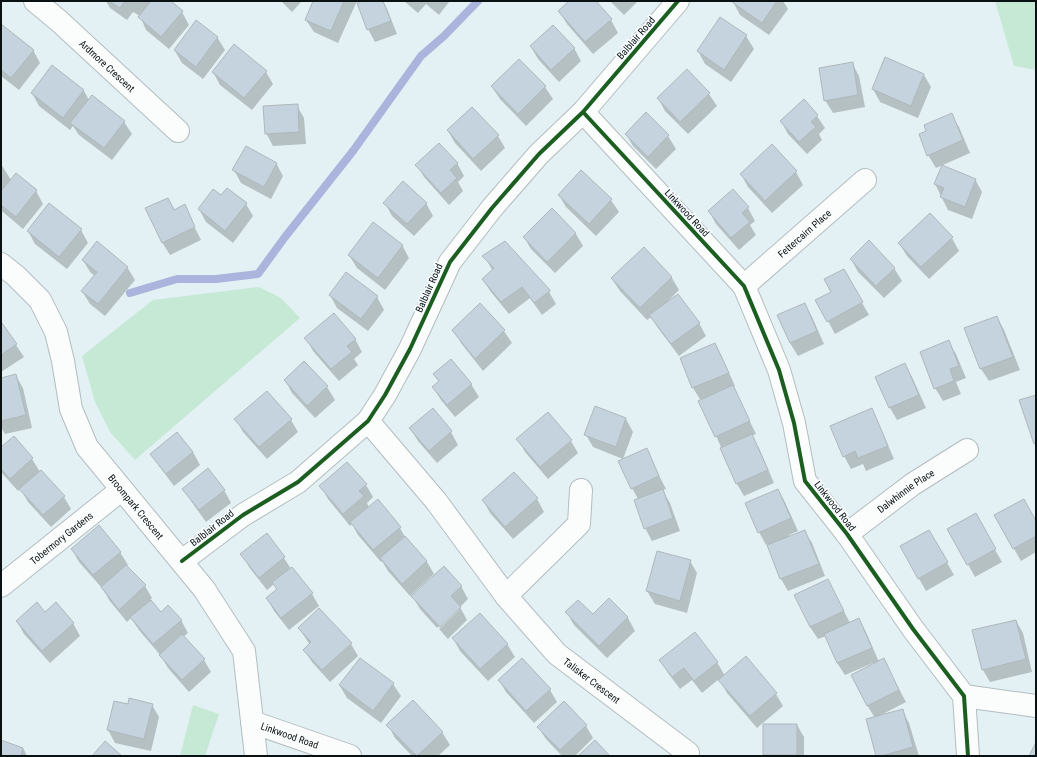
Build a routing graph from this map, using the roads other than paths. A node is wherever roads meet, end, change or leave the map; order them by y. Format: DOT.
graph roads {
  1 [pos="35,1"];
  2 [pos="678,1"];
  3 [pos="583,112"];
  4 [pos="178,131"];
  5 [pos="865,180"];
  6 [pos="1,264"];
  7 [pos="744,286"];
  8 [pos="368,421"];
  9 [pos="967,450"];
  10 [pos="121,490"];
  11 [pos="581,490"];
  12 [pos="847,534"];
  13 [pos="182,561"];
  14 [pos="1,586"];
  15 [pos="506,596"];
  16 [pos="964,696"];
  17 [pos="1036,706"];
  18 [pos="252,722"];
  19 [pos="688,753"];
  20 [pos="256,756"];
  21 [pos="350,756"];
  22 [pos="968,756"];
  1 -- 4 [label="street, Ardmore Crescent"];
  2 -- 3 [label="street, Balblair Road"];
  3 -- 7 [label="street, Linkwood Road"];
  3 -- 8 [label="street, Balblair Road"];
  5 -- 7 [label="street, Fettercairn Place"];
  6 -- 10 [label="street, Broompark Crescent"];
  7 -- 12 [label="street, Linkwood Road"];
  8 -- 13 [label="street, Balblair Road"];
  8 -- 15 [label="street, Talisker Crescent"];
  9 -- 12 [label="street, Dalwhinnie Place"];
  10 -- 13 [label="street, Broompark Crescent"];
  10 -- 14 [label="street, Tobermory Gardens"];
  11 -- 15 [label="street"];
  12 -- 16 [label="street, Linkwood Road"];
  13 -- 18 [label="street, Broompark Crescent"];
  15 -- 19 [label="street, Talisker Crescent"];
  16 -- 17 [label="street"];
  16 -- 22 [label="street"];
  18 -- 20 [label="street, Broompark Crescent"];
  18 -- 21 [label="street, Linkwood Road"];
}
